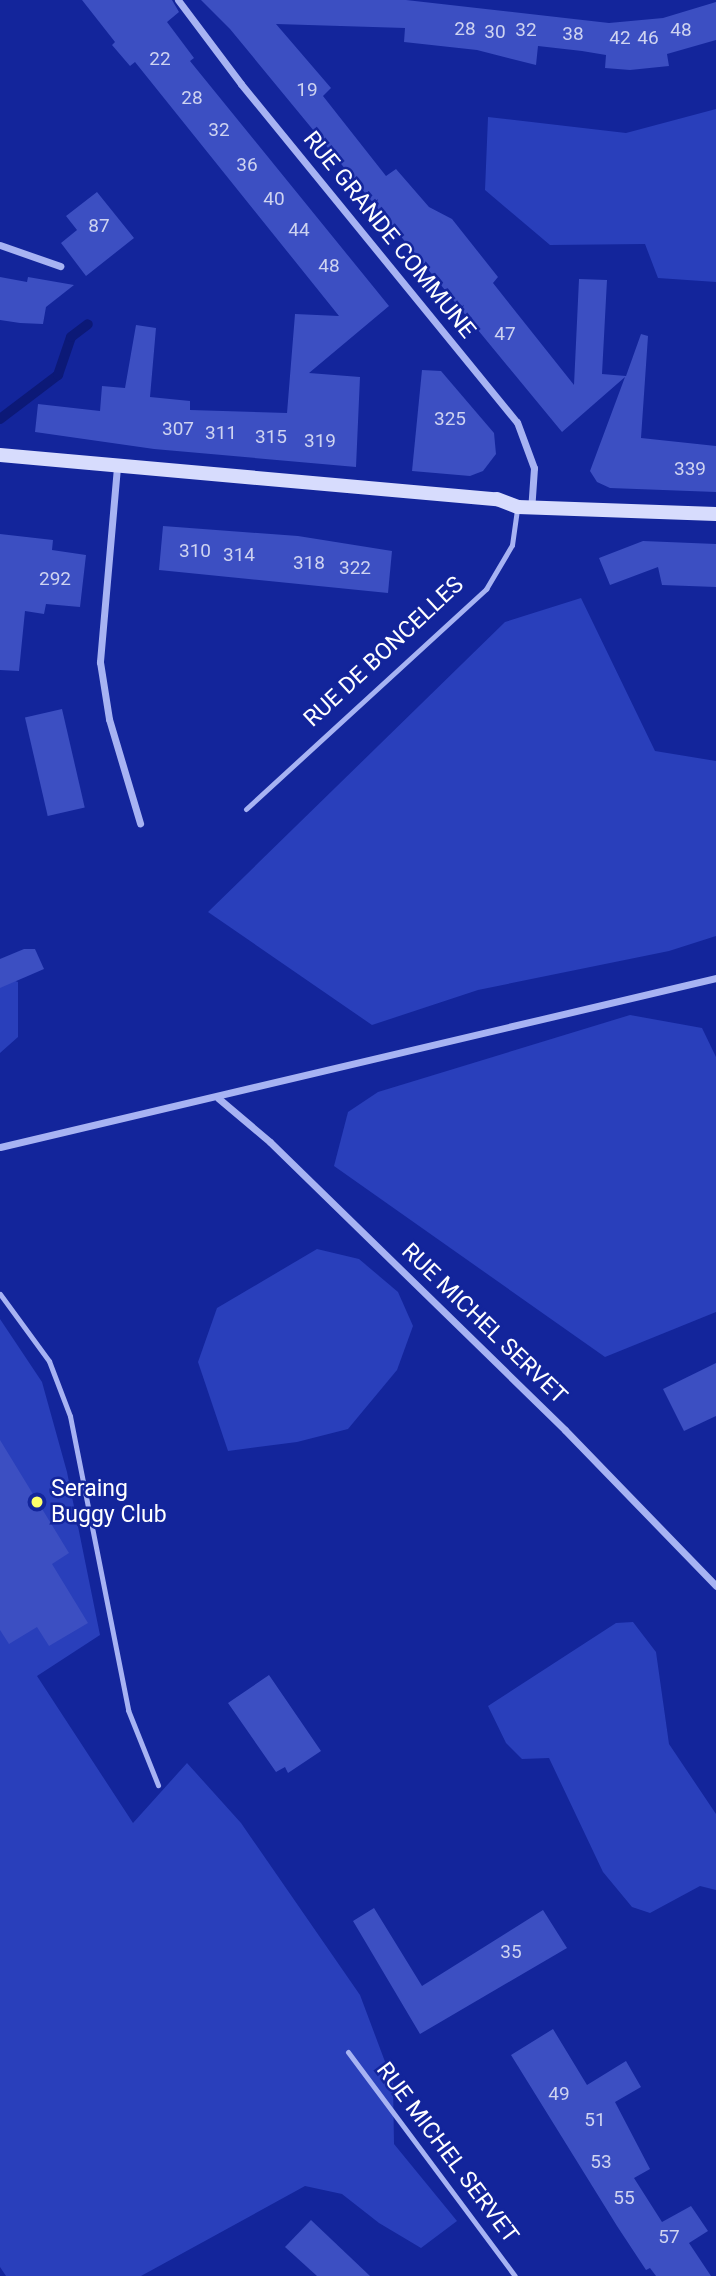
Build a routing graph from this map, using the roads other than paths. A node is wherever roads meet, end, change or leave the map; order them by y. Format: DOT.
graph roads {
  1 [pos="178,0"];
  2 [pos="0,245"];
  3 [pos="60,266"];
  4 [pos="0,455"];
  5 [pos="117,467"];
  6 [pos="524,507"];
  7 [pos="716,514"];
  8 [pos="246,809"];
  9 [pos="140,823"];
  10 [pos="716,978"];
  11 [pos="218,1098"];
  12 [pos="0,1147"];
  13 [pos="0,1294"];
  14 [pos="716,1586"];
  15 [pos="158,1785"];
  16 [pos="348,2052"];
  17 [pos="515,2276"];
  1 -- 6 [label="street, RUE GRANDE COMMUNE"];
  2 -- 3 [label="street"];
  4 -- 5 [label="main road"];
  5 -- 6 [label="main road"];
  5 -- 9 [label="street"];
  6 -- 7 [label="main road"];
  6 -- 8 [label="lane, RUE DE BONCELLES"];
  10 -- 11 [label="street"];
  11 -- 12 [label="street"];
  11 -- 14 [label="street, RUE MICHEL SERVET"];
  13 -- 15 [label="lane"];
  16 -- 17 [label="lane, RUE MICHEL SERVET"];
}
